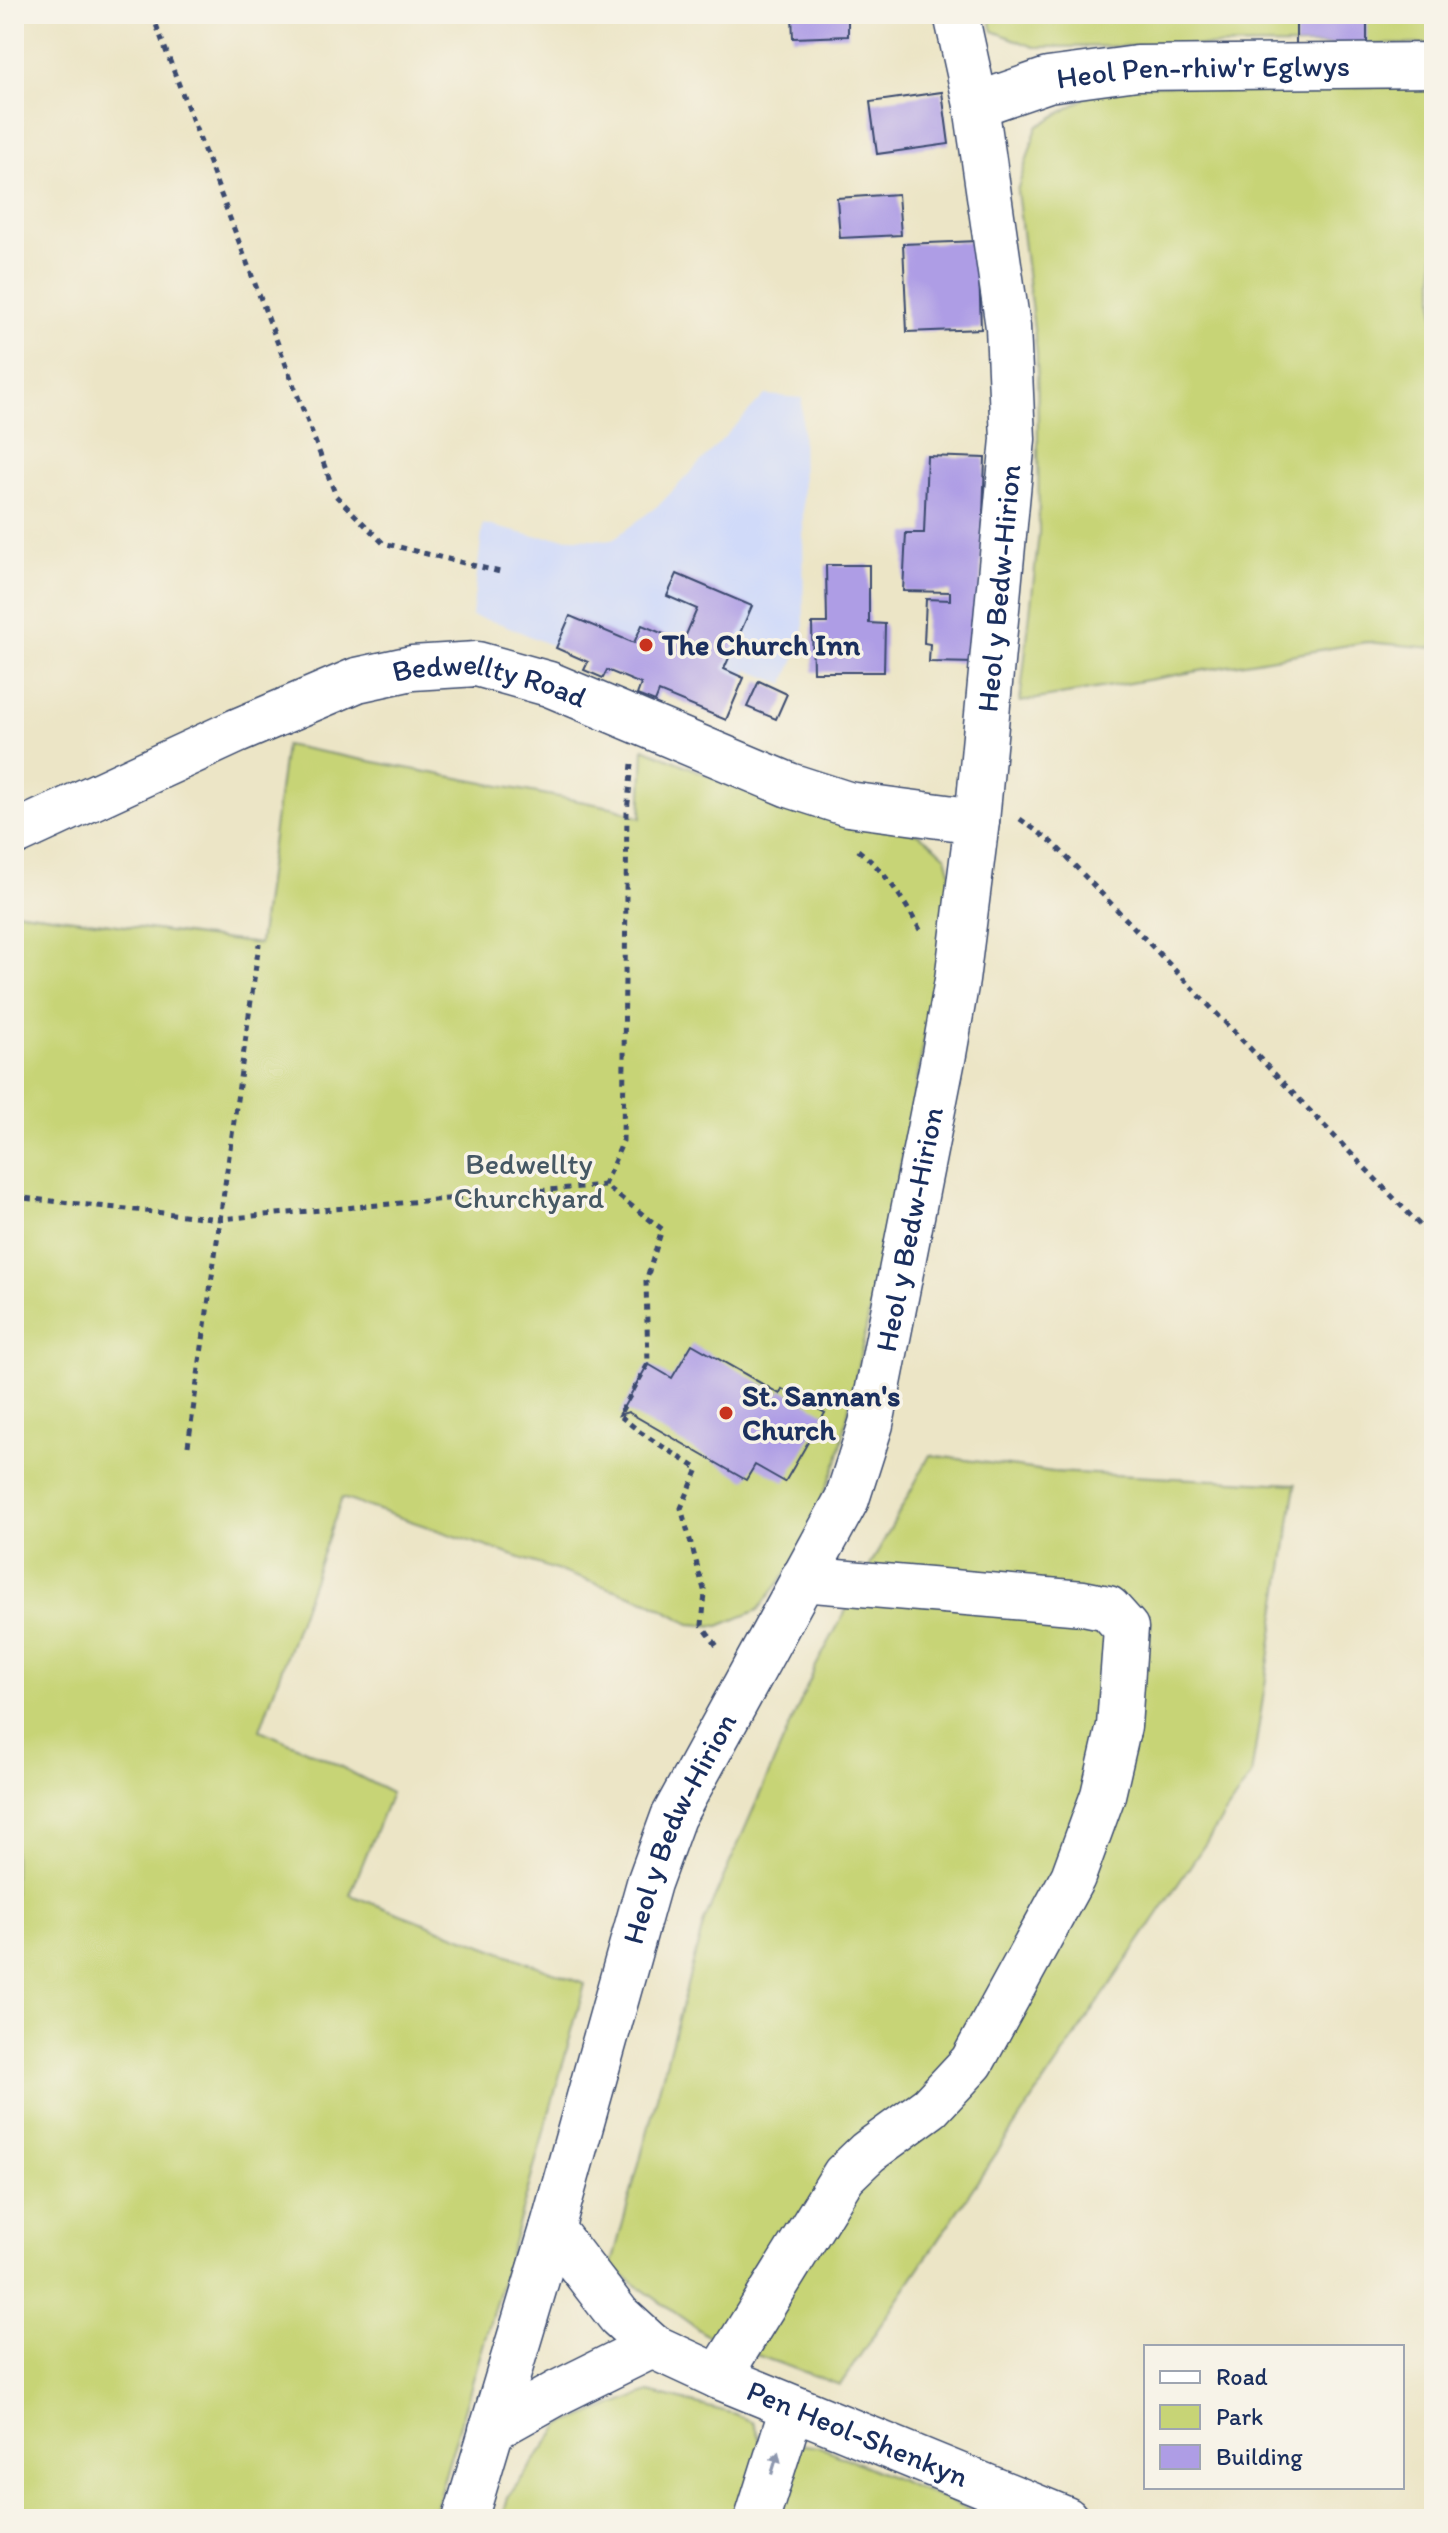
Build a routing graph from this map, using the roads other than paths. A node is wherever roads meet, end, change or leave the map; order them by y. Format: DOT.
graph roads {
  1 [pos="956,14"];
  2 [pos="1434,65"];
  3 [pos="976,105"];
  4 [pos="977,815"];
  5 [pos="14,834"];
  6 [pos="802,1579"];
  7 [pos="552,2229"];
  8 [pos="652,2346"];
  9 [pos="719,2377"];
  10 [pos="792,2408"];
  11 [pos="491,2430"];
  12 [pos="465,2519"];
  13 [pos="757,2519"];
  14 [pos="1066,2519"];
  1 -- 3 [label="street, Heol y Bedw-Hirion"];
  2 -- 3 [label="street, Heol Pen-rhiw'r Eglwys"];
  3 -- 4 [label="street, Heol y Bedw-Hirion"];
  4 -- 5 [label="street, Bedwellty Road"];
  4 -- 6 [label="street, Heol y Bedw-Hirion"];
  6 -- 7 [label="street, Heol y Bedw-Hirion"];
  6 -- 9 [label="street"];
  7 -- 8 [label="street, Pen Heol-Shenkyn"];
  7 -- 11 [label="street, Heol y Bedw-Hirion"];
  8 -- 9 [label="street, Pen Heol-Shenkyn"];
  8 -- 11 [label="street"];
  9 -- 10 [label="street, Pen Heol-Shenkyn"];
  13 -- 10 [label="street, one-way"];
  10 -- 14 [label="street, Pen Heol-Shenkyn"];
  11 -- 12 [label="street, Heol y Bedw-Hirion"];
}
